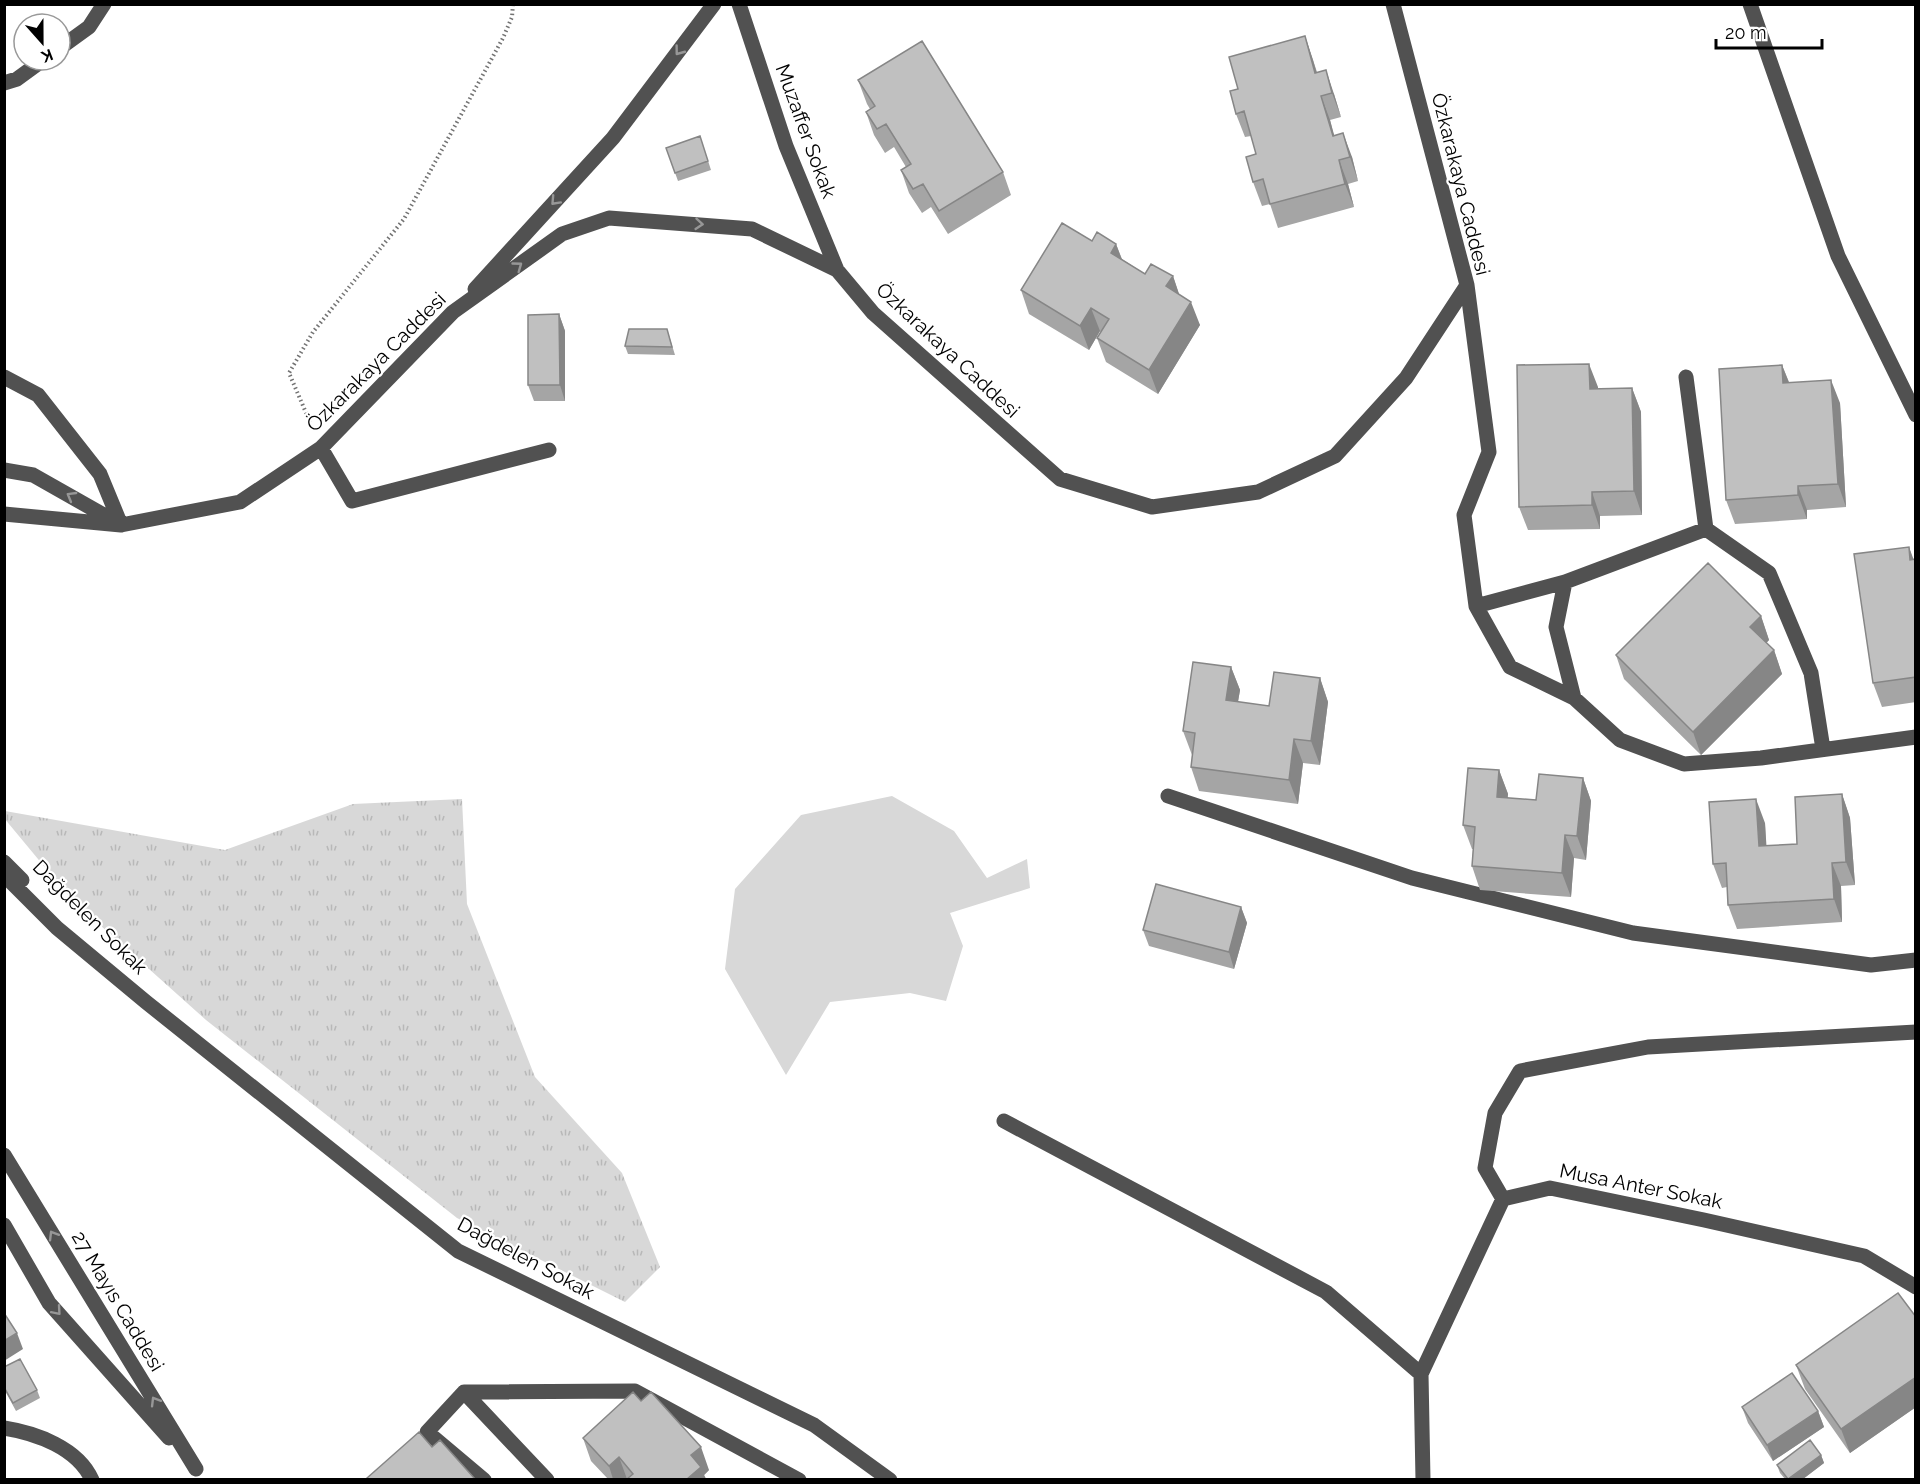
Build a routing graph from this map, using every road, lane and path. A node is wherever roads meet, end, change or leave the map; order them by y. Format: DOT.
graph roads {
  1 [pos="104,4"];
  2 [pos="513,4"];
  3 [pos="714,4"];
  4 [pos="739,4"];
  5 [pos="1393,4"];
  6 [pos="1750,4"];
  7 [pos="72,39"];
  8 [pos="27,72"];
  9 [pos="4,83"];
  10 [pos="837,270"];
  11 [pos="1467,285"];
  12 [pos="453,312"];
  13 [pos="4,377"];
  14 [pos="1686,377"];
  15 [pos="1916,416"];
  16 [pos="321,448"];
  17 [pos="549,450"];
  18 [pos="4,470"];
  19 [pos="4,514"];
  20 [pos="121,525"];
  21 [pos="1706,529"];
  22 [pos="1565,582"];
  23 [pos="1476,606"];
  24 [pos="1574,698"];
  25 [pos="1916,737"];
  26 [pos="1823,750"];
  27 [pos="1168,796"];
  28 [pos="4,862"];
  29 [pos="4,876"];
  30 [pos="1916,960"];
  31 [pos="146,1002"];
  32 [pos="1916,1032"];
  33 [pos="1004,1122"];
  34 [pos="4,1155"];
  35 [pos="1503,1199"];
  36 [pos="4,1225"];
  37 [pos="1916,1287"];
  38 [pos="1421,1374"];
  39 [pos="464,1392"];
  40 [pos="4,1428"];
  41 [pos="201,1474"];
  42 [pos="92,1479"];
  43 [pos="484,1479"];
  44 [pos="547,1479"];
  45 [pos="799,1479"];
  46 [pos="891,1479"];
  47 [pos="1423,1479"];
  1 -- 7 [label="street"];
  2 -- 16 [label="path"];
  3 -- 12 [label="street, one-way"];
  4 -- 10 [label="street, Muzaffer Sokak"];
  5 -- 11 [label="street, Özkarakaya Caddesi"];
  6 -- 15 [label="street"];
  8 -- 9 [label="street"];
  10 -- 11 [label="street, Özkarakaya Caddesi"];
  12 -- 10 [label="street, Özkarakaya Caddesi, one-way"];
  11 -- 23 [label="street"];
  12 -- 16 [label="street, Özkarakaya Caddesi"];
  13 -- 20 [label="street"];
  14 -- 21 [label="street"];
  16 -- 17 [label="street"];
  16 -- 20 [label="street, Özkarakaya Caddesi"];
  20 -- 18 [label="street, one-way"];
  19 -- 20 [label="street, Özkarakaya Caddesi"];
  21 -- 22 [label="street"];
  21 -- 26 [label="street"];
  22 -- 23 [label="street"];
  22 -- 24 [label="street"];
  23 -- 24 [label="street"];
  24 -- 26 [label="street"];
  25 -- 26 [label="street"];
  27 -- 30 [label="street"];
  28 -- 31 [label="street, Dağdelen Sokak"];
  29 -- 31 [label="street, Dağdelen Sokak"];
  31 -- 46 [label="street, Dağdelen Sokak"];
  32 -- 35 [label="street"];
  33 -- 38 [label="street"];
  41 -- 34 [label="street, 27 Mayıs Caddesi, one-way"];
  35 -- 37 [label="street, Musa Anter Sokak"];
  35 -- 38 [label="street"];
  36 -- 41 [label="street, 27 Mayıs Caddesi, one-way"];
  38 -- 47 [label="street"];
  39 -- 43 [label="street"];
  39 -- 44 [label="street"];
  39 -- 45 [label="street"];
  40 -- 42 [label="street"];
}
